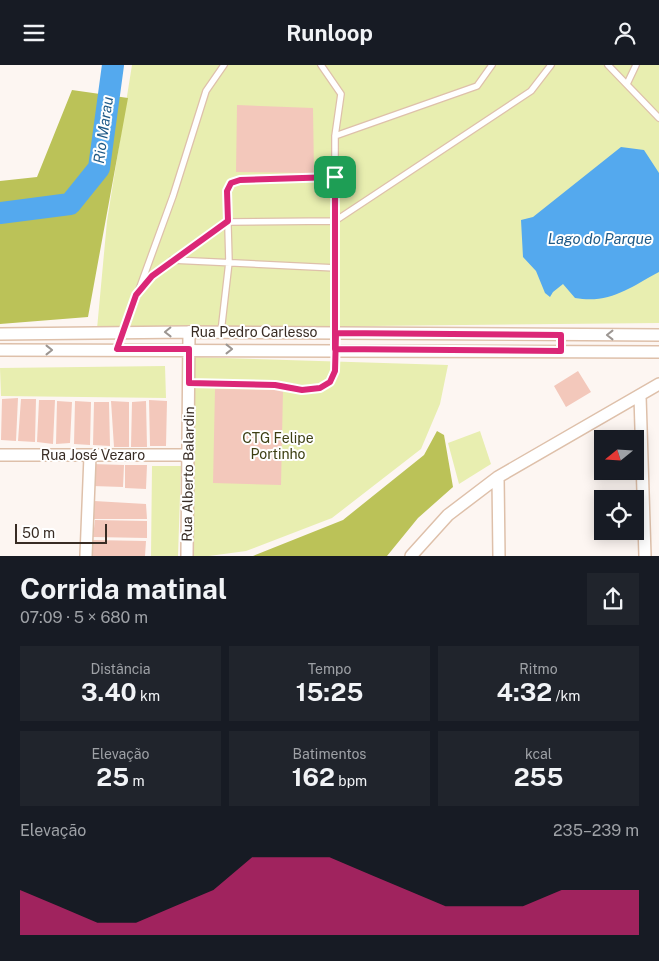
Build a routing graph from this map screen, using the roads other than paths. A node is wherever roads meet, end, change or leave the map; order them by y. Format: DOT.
graph roads {
  1 [pos="224,65"];
  2 [pos="321,65"];
  3 [pos="492,65"];
  4 [pos="551,65"];
  5 [pos="608,65"];
  6 [pos="636,65"];
  7 [pos="627,84"];
  8 [pos="659,118"];
  9 [pos="335,136"];
  10 [pos="335,177"];
  11 [pos="228,221"];
  12 [pos="335,221"];
  13 [pos="172,260"];
  14 [pos="228,262"];
  15 [pos="336,268"];
  16 [pos="136,295"];
  17 [pos="189,332"];
  18 [pos="221,332"];
  19 [pos="123,333"];
  20 [pos="336,333"];
  21 [pos="0,334"];
  22 [pos="561,335"];
  23 [pos="659,335"];
  24 [pos="117,349"];
  25 [pos="189,349"];
  26 [pos="335,349"];
  27 [pos="0,350"];
  28 [pos="561,351"];
  29 [pos="659,352"];
  30 [pos="189,383"];
  31 [pos="659,384"];
  32 [pos="640,396"];
  33 [pos="0,455"];
  34 [pos="187,455"];
  35 [pos="90,456"];
  36 [pos="498,477"];
  37 [pos="86,556"];
  38 [pos="187,556"];
  39 [pos="411,556"];
  40 [pos="499,556"];
  41 [pos="645,556"];
  1 -- 16 [label="lane"];
  2 -- 9 [label="lane"];
  3 -- 9 [label="lane"];
  4 -- 12 [label="lane"];
  5 -- 7 [label="lane"];
  6 -- 7 [label="lane"];
  7 -- 8 [label="lane"];
  9 -- 10 [label="lane"];
  10 -- 11 [label="lane"];
  10 -- 12 [label="lane"];
  11 -- 12 [label="lane"];
  11 -- 13 [label="lane"];
  11 -- 14 [label="lane"];
  12 -- 15 [label="lane"];
  13 -- 14 [label="lane"];
  13 -- 16 [label="lane"];
  14 -- 15 [label="lane"];
  14 -- 18 [label="lane"];
  15 -- 20 [label="lane"];
  16 -- 19 [label="lane"];
  17 -- 18 [label="street, Rua Pedro Carlesso"];
  17 -- 19 [label="street, Rua Pedro Carlesso, one-way"];
  17 -- 25 [label="street, Rua Alberto Balardin"];
  18 -- 20 [label="street, Rua Pedro Carlesso"];
  19 -- 21 [label="street, Rua Pedro Carlesso"];
  19 -- 24 [label="lane"];
  20 -- 22 [label="street, Rua Pedro Carlesso"];
  20 -- 26 [label="lane"];
  23 -- 22 [label="street, Rua Pedro Carlesso, one-way"];
  22 -- 28 [label="street"];
  24 -- 25 [label="street, Rua Pedro Carlesso"];
  27 -- 24 [label="street, Rua Pedro Carlesso, one-way"];
  25 -- 26 [label="street, Rua Pedro Carlesso, one-way"];
  25 -- 30 [label="street, Rua Alberto Balardin"];
  26 -- 28 [label="street, Rua Pedro Carlesso"];
  26 -- 30 [label="lane"];
  28 -- 29 [label="street, Rua Pedro Carlesso"];
  30 -- 34 [label="street, Rua Alberto Balardin"];
  31 -- 32 [label="street"];
  32 -- 36 [label="street"];
  32 -- 41 [label="street"];
  33 -- 35 [label="street, Rua José Vezaro"];
  34 -- 35 [label="street, Rua José Vezaro"];
  34 -- 38 [label="street, Rua Alberto Balardin"];
  35 -- 37 [label="street"];
  36 -- 39 [label="street"];
  36 -- 40 [label="street"];
}
